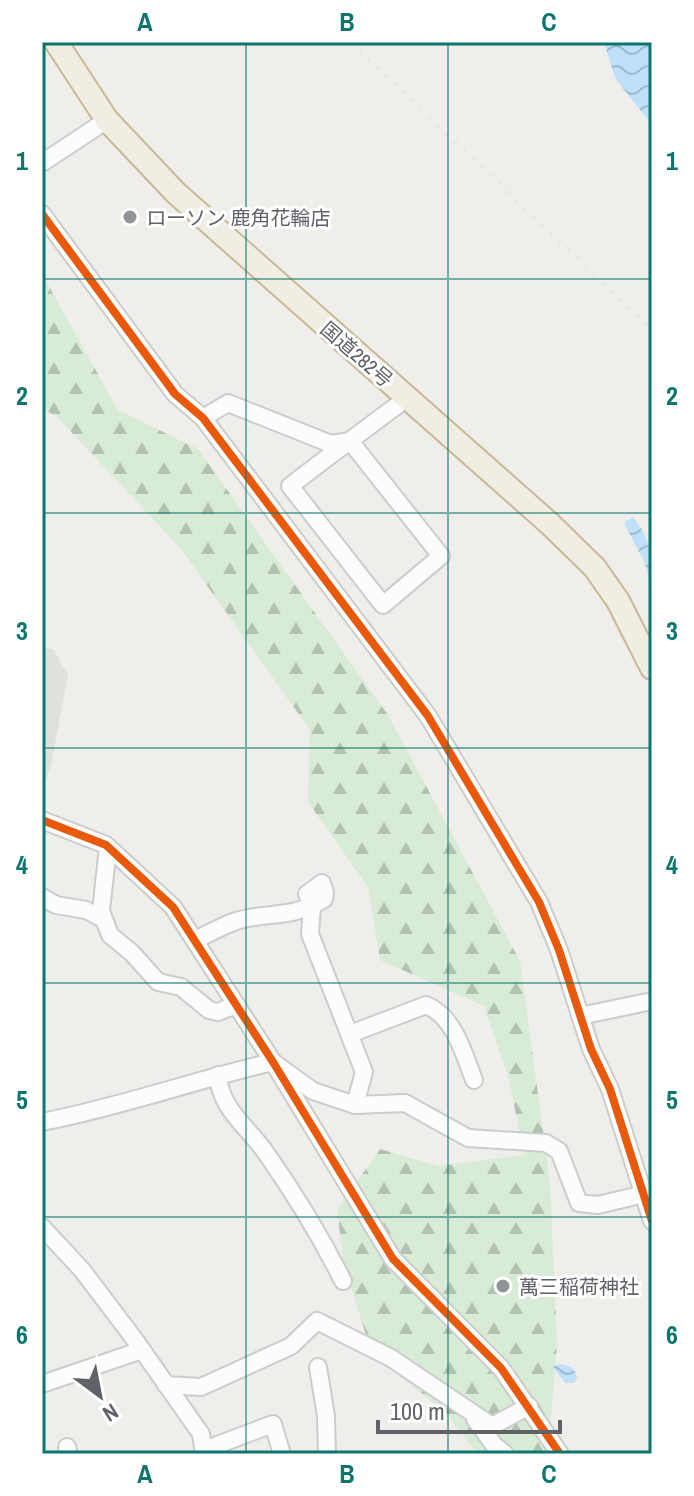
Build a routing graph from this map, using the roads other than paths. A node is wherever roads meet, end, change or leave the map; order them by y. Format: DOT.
graph roads {
  1 [pos="56,42"];
  2 [pos="107,120"];
  3 [pos="42,163"];
  4 [pos="42,214"];
  5 [pos="407,398"];
  6 [pos="203,418"];
  7 [pos="350,441"];
  8 [pos="652,668"];
  9 [pos="42,820"];
  10 [pos="108,847"];
  11 [pos="42,897"];
  12 [pos="103,919"];
  13 [pos="195,940"];
  14 [pos="652,1001"];
  15 [pos="236,1005"];
  16 [pos="580,1016"];
  17 [pos="350,1034"];
  18 [pos="273,1062"];
  19 [pos="218,1075"];
  20 [pos="474,1080"];
  21 [pos="355,1105"];
  22 [pos="42,1122"];
  23 [pos="645,1183"];
  24 [pos="652,1221"];
  25 [pos="42,1227"];
  26 [pos="343,1281"];
  27 [pos="142,1350"];
  28 [pos="318,1367"];
  29 [pos="42,1384"];
  30 [pos="166,1385"];
  31 [pos="529,1406"];
  32 [pos="467,1409"];
  33 [pos="204,1452"];
  34 [pos="322,1453"];
  35 [pos="282,1454"];
  36 [pos="505,1454"];
  37 [pos="560,1454"];
  1 -- 2 [label="highway, 国道282号"];
  2 -- 3 [label="street"];
  2 -- 5 [label="highway, 国道282号"];
  4 -- 6 [label="street"];
  5 -- 7 [label="street"];
  5 -- 8 [label="highway, 国道282号"];
  6 -- 7 [label="street"];
  6 -- 16 [label="street"];
  7 -- 7 [label="street"];
  9 -- 10 [label="street"];
  10 -- 12 [label="street"];
  10 -- 13 [label="street"];
  11 -- 12 [label="street"];
  12 -- 15 [label="street"];
  13 -- 15 [label="street"];
  13 -- 17 [label="street"];
  14 -- 16 [label="street"];
  15 -- 18 [label="street"];
  16 -- 23 [label="street"];
  17 -- 20 [label="street"];
  17 -- 21 [label="street"];
  18 -- 19 [label="street"];
  18 -- 21 [label="street"];
  18 -- 31 [label="street"];
  19 -- 22 [label="street"];
  19 -- 26 [label="street"];
  21 -- 23 [label="street"];
  23 -- 24 [label="street"];
  25 -- 27 [label="street"];
  27 -- 29 [label="street"];
  27 -- 30 [label="street"];
  28 -- 34 [label="street"];
  30 -- 32 [label="street"];
  30 -- 33 [label="street"];
  31 -- 32 [label="street"];
  31 -- 37 [label="street"];
  32 -- 36 [label="street"];
  33 -- 35 [label="street"];
}
